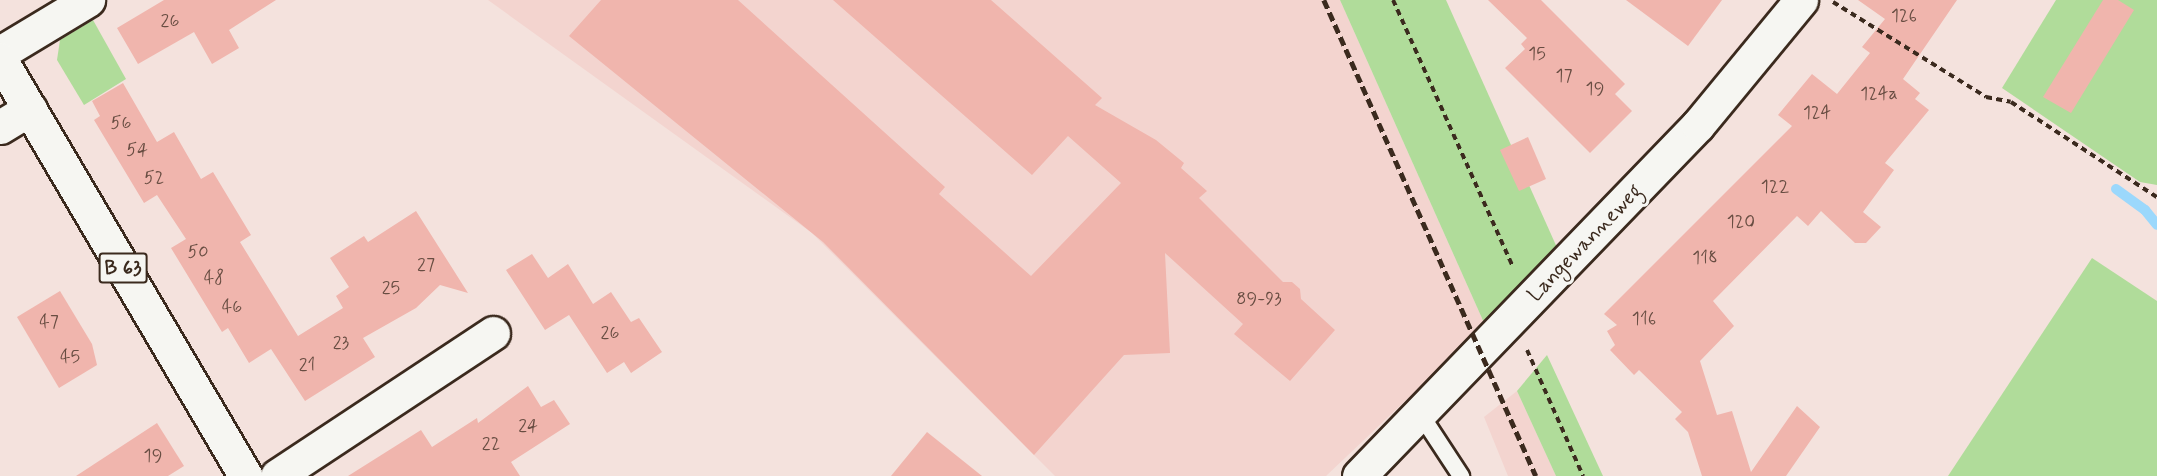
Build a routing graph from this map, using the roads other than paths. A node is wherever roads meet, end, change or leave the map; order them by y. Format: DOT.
graph roads {
  1 [pos="88,0"];
  2 [pos="1801,0"];
  3 [pos="0,53"];
  4 [pos="0,59"];
  5 [pos="30,109"];
  6 [pos="0,127"];
  7 [pos="493,333"];
  8 [pos="1419,412"];
  9 [pos="246,476"];
  10 [pos="277,476"];
  11 [pos="1359,476"];
  12 [pos="1461,476"];
  1 -- 3 [label="street"];
  2 -- 8 [label="street, Langewanneweg"];
  4 -- 5 [label="street, B 63"];
  5 -- 6 [label="street"];
  5 -- 9 [label="street, B 63"];
  7 -- 10 [label="street"];
  8 -- 11 [label="street, Langewanneweg"];
  8 -- 12 [label="lane"];
}
